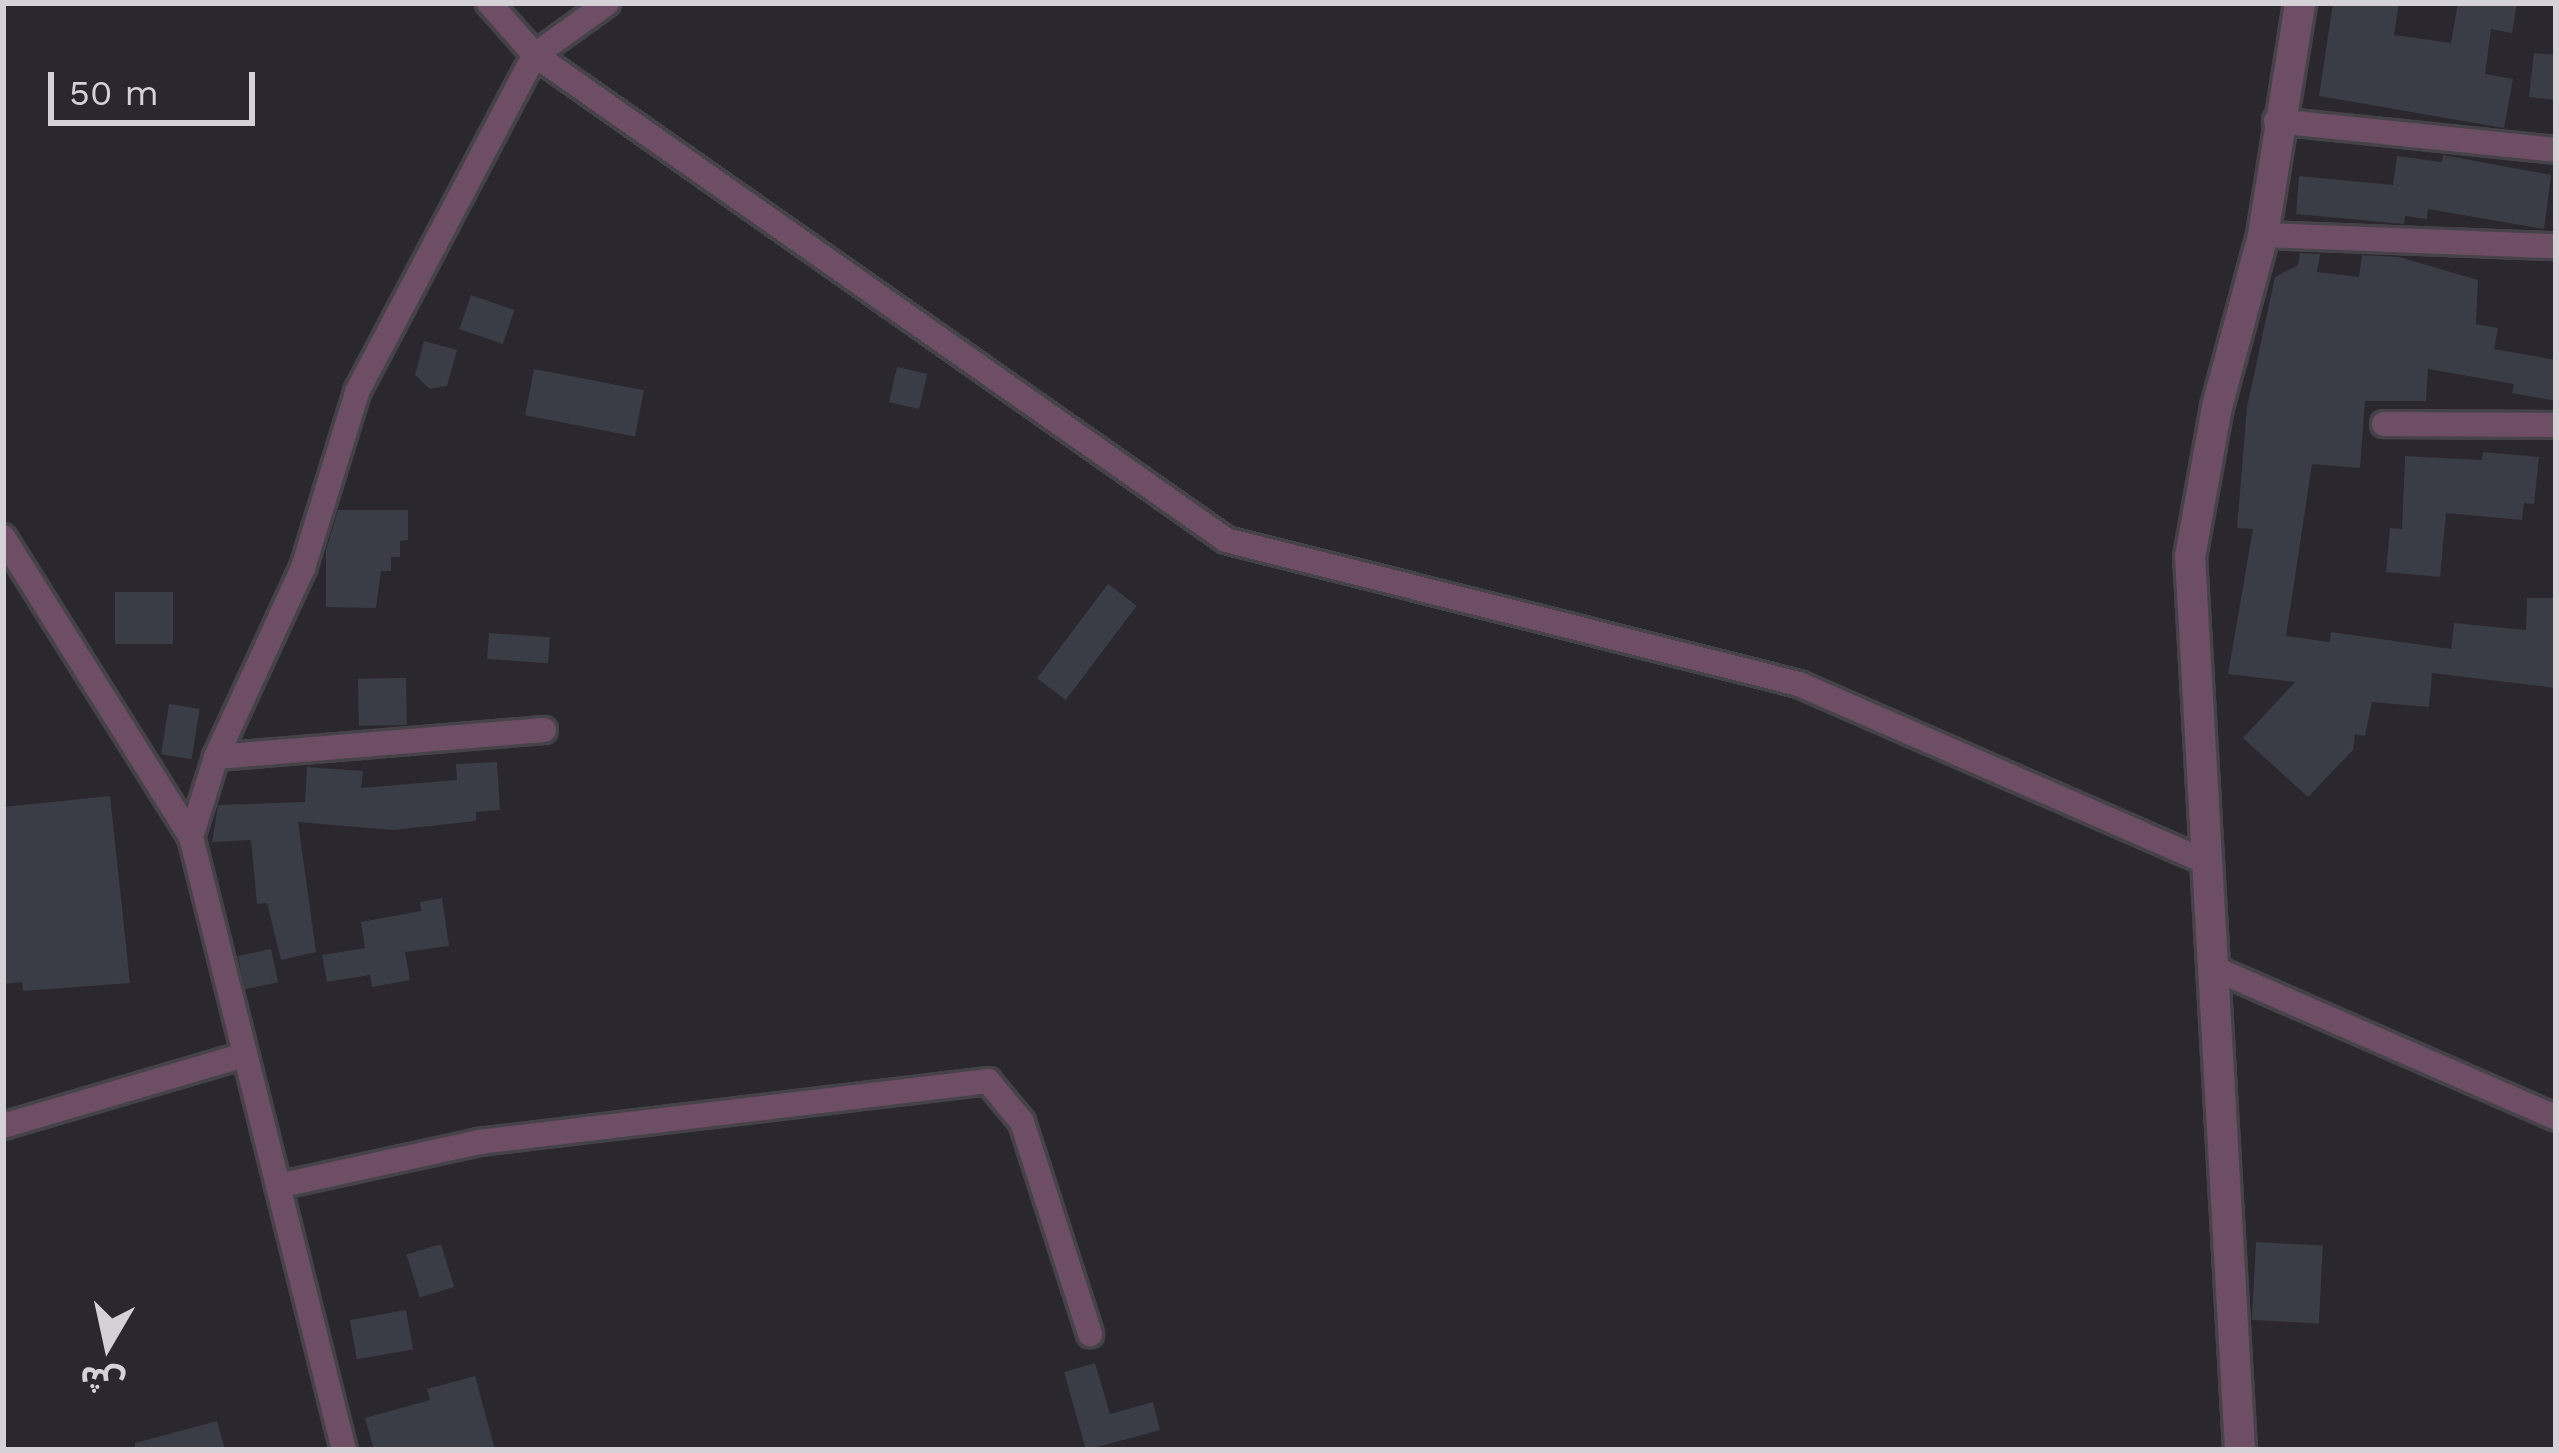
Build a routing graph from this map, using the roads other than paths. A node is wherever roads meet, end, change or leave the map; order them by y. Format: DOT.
graph roads {
  1 [pos="489,3"];
  2 [pos="607,3"];
  3 [pos="2300,3"];
  4 [pos="535,55"];
  5 [pos="2276,122"];
  6 [pos="2556,150"];
  7 [pos="2263,235"];
  8 [pos="2556,246"];
  9 [pos="2384,424"];
  10 [pos="2556,425"];
  11 [pos="3,537"];
  12 [pos="544,730"];
  13 [pos="216,758"];
  14 [pos="191,837"];
  15 [pos="2207,862"];
  16 [pos="2218,970"];
  17 [pos="245,1055"];
  18 [pos="2556,1118"];
  19 [pos="3,1126"];
  20 [pos="278,1186"];
  21 [pos="1090,1334"];
  22 [pos="344,1450"];
  23 [pos="2240,1450"];
  1 -- 4 [label="street"];
  2 -- 4 [label="street"];
  3 -- 5 [label="street"];
  4 -- 13 [label="street"];
  4 -- 15 [label="street"];
  5 -- 6 [label="street"];
  5 -- 7 [label="street"];
  7 -- 8 [label="street"];
  7 -- 15 [label="street"];
  9 -- 10 [label="street"];
  11 -- 14 [label="street"];
  12 -- 13 [label="street"];
  13 -- 14 [label="street"];
  14 -- 17 [label="street"];
  15 -- 16 [label="street"];
  16 -- 18 [label="street"];
  16 -- 23 [label="street"];
  17 -- 19 [label="street"];
  17 -- 20 [label="street"];
  20 -- 21 [label="street"];
  20 -- 22 [label="street"];
}
